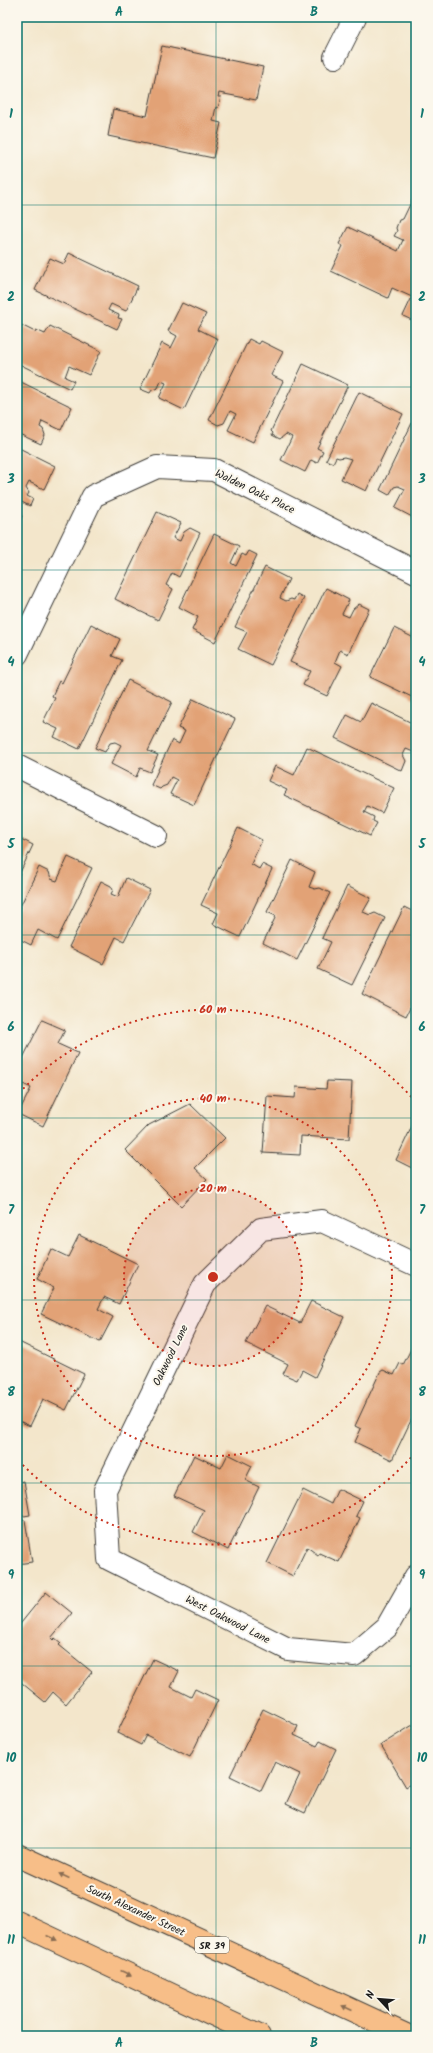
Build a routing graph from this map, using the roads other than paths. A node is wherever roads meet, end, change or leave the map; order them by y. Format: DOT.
graph roads {
  1 [pos="355,17"];
  2 [pos="336,58"];
  3 [pos="416,572"];
  4 [pos="17,654"];
  5 [pos="17,766"];
  6 [pos="156,836"];
  7 [pos="416,1265"];
  8 [pos="109,1559"];
  9 [pos="416,1576"];
  10 [pos="17,1855"];
  11 [pos="17,1922"];
  12 [pos="259,2036"];
  13 [pos="408,2036"];
  1 -- 2 [label="street"];
  3 -- 4 [label="street, Walden Oaks Place"];
  5 -- 6 [label="street"];
  7 -- 8 [label="street, Oakwood Lane"];
  8 -- 9 [label="street, West Oakwood Lane"];
  13 -- 10 [label="main road, South Alexander Street / SR 39, one-way"];
  11 -- 12 [label="main road, one-way"];
}
